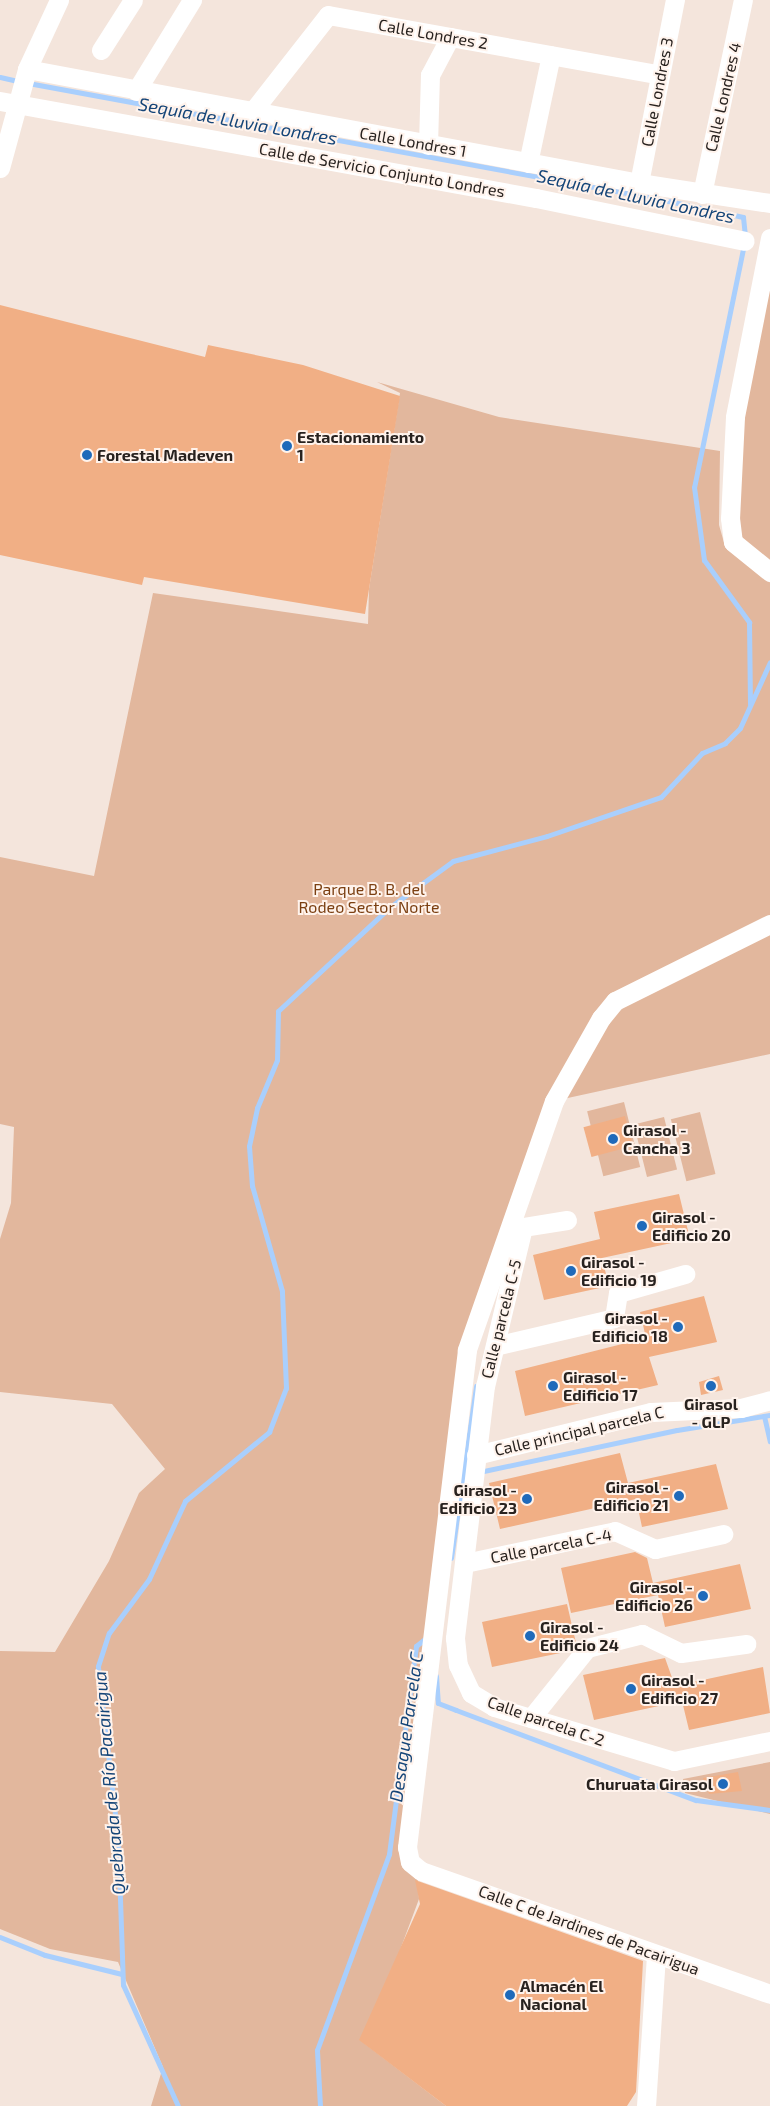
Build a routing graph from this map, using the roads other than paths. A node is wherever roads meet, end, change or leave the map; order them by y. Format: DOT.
graph roads {
  1 [pos="59,0"];
  2 [pos="133,0"];
  3 [pos="192,0"];
  4 [pos="675,0"];
  5 [pos="743,0"];
  6 [pos="450,37"];
  7 [pos="101,50"];
  8 [pos="551,55"];
  9 [pos="27,69"];
  10 [pos="660,75"];
  11 [pos="136,91"];
  12 [pos="9,102"];
  13 [pos="252,112"];
  14 [pos="428,144"];
  15 [pos="528,163"];
  16 [pos="0,168"];
  17 [pos="638,184"];
  18 [pos="702,194"];
  19 [pos="770,203"];
  20 [pos="770,238"];
  21 [pos="745,241"];
  22 [pos="770,572"];
  23 [pos="770,924"];
  24 [pos="567,1220"];
  25 [pos="685,1274"];
  26 [pos="495,1346"];
  27 [pos="770,1400"];
  28 [pos="476,1455"];
  29 [pos="723,1534"];
  30 [pos="465,1563"];
  31 [pos="746,1644"];
  32 [pos="531,1718"];
  33 [pos="770,1741"];
  34 [pos="656,1954"];
  35 [pos="770,1994"];
  36 [pos="646,2106"];
  1 -- 9 [label="street"];
  2 -- 7 [label="street"];
  3 -- 11 [label="street"];
  4 -- 10 [label="street, Calle Londres 3"];
  5 -- 18 [label="street, Calle Londres 4"];
  6 -- 8 [label="street, Calle Londres 2"];
  6 -- 13 [label="street, Calle Londres 2"];
  6 -- 14 [label="street"];
  8 -- 10 [label="street, Calle Londres 2"];
  8 -- 15 [label="street"];
  9 -- 11 [label="street, Calle Londres 1"];
  9 -- 12 [label="street"];
  10 -- 17 [label="street, Calle Londres 3"];
  11 -- 13 [label="street, Calle Londres 1"];
  12 -- 16 [label="street"];
  12 -- 21 [label="street, Calle de Servicio Conjunto Londres"];
  13 -- 14 [label="street, Calle Londres 1"];
  14 -- 15 [label="street, Calle Londres 1"];
  15 -- 17 [label="street, Calle Londres 1"];
  17 -- 18 [label="street, Calle Londres 1"];
  18 -- 19 [label="street, Calle Londres 1"];
  20 -- 22 [label="street"];
  23 -- 34 [label="street, Calle C de Jardines de Pacairigua"];
  24 -- 26 [label="street, Calle parcela C-5"];
  25 -- 26 [label="street"];
  26 -- 28 [label="street, Calle parcela C-5"];
  27 -- 28 [label="street, Calle principal parcela C"];
  28 -- 30 [label="street, Calle parcela C-2"];
  29 -- 30 [label="street, Calle parcela C-4"];
  30 -- 32 [label="street, Calle parcela C-2"];
  31 -- 32 [label="street"];
  32 -- 33 [label="street, Calle parcela C-2"];
  34 -- 35 [label="street, Calle C de Jardines de Pacairigua"];
  34 -- 36 [label="street"];
}
